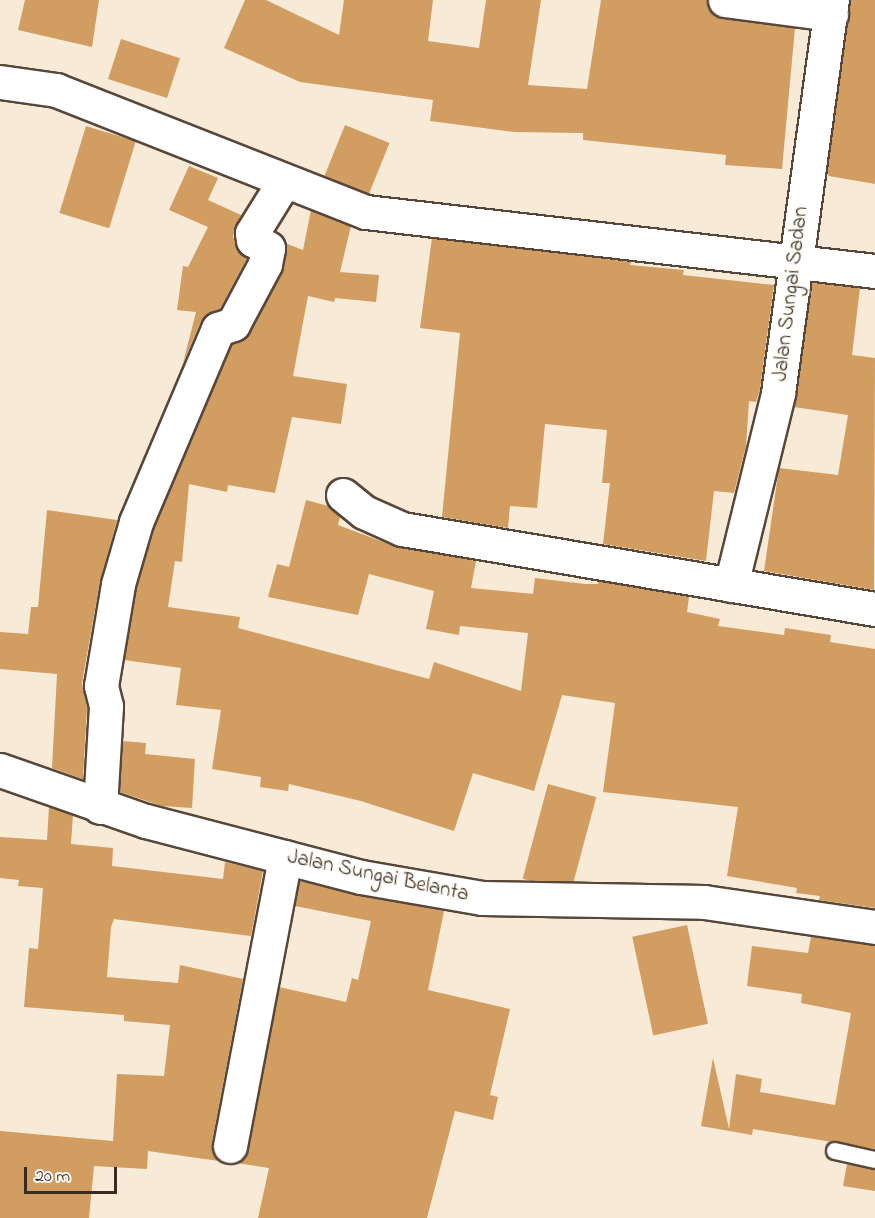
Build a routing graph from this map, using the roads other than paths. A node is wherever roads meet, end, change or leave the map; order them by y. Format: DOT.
graph roads {
  1 [pos="725,0"];
  2 [pos="831,7"];
  3 [pos="0,82"];
  4 [pos="283,183"];
  5 [pos="794,261"];
  6 [pos="875,271"];
  7 [pos="343,495"];
  8 [pos="731,585"];
  9 [pos="875,609"];
  10 [pos="0,770"];
  11 [pos="100,807"];
  12 [pos="285,857"];
  13 [pos="875,927"];
  14 [pos="230,1146"];
  15 [pos="835,1151"];
  16 [pos="875,1160"];
  1 -- 2 [label="street"];
  2 -- 5 [label="street, Jalan Sungai Sadan"];
  3 -- 4 [label="street"];
  4 -- 5 [label="street"];
  4 -- 11 [label="street"];
  5 -- 6 [label="street"];
  5 -- 8 [label="street, Jalan Sungai Sadan"];
  7 -- 8 [label="street"];
  8 -- 9 [label="street"];
  10 -- 11 [label="street, Jalan Sungai Belanta"];
  11 -- 12 [label="street, Jalan Sungai Belanta"];
  12 -- 13 [label="street, Jalan Sungai Belanta"];
  12 -- 14 [label="street"];
  15 -- 16 [label="lane"];
}
